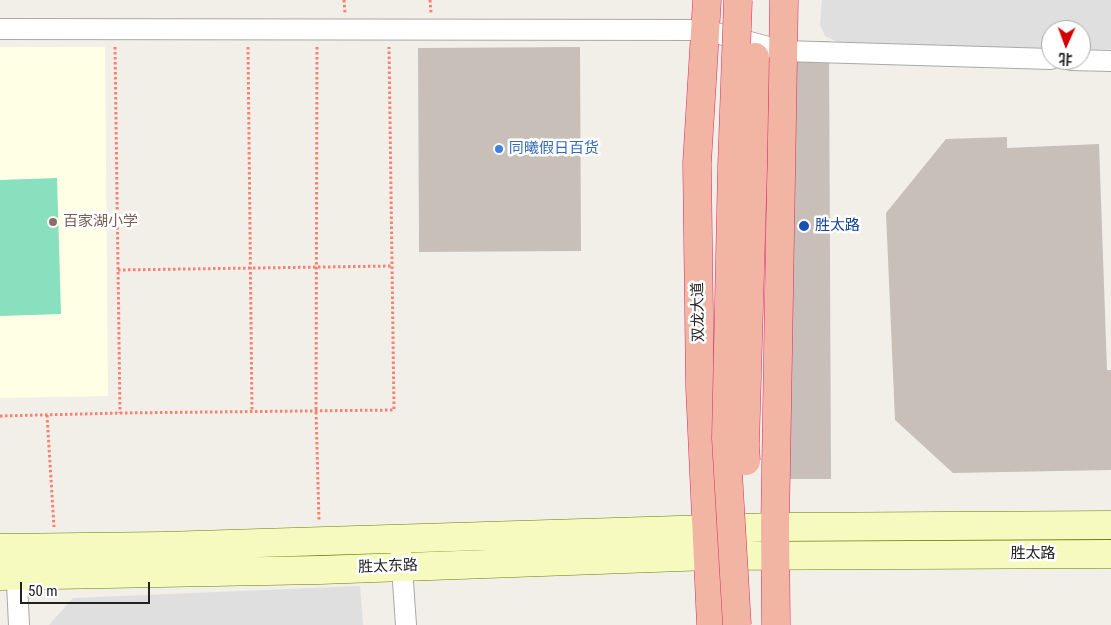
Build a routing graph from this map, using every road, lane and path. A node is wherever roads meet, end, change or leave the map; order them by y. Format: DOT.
graph roads {
  1 [pos="706,0"];
  2 [pos="738,0"];
  3 [pos="755,0"];
  4 [pos="784,0"];
  5 [pos="0,29"];
  6 [pos="115,29"];
  7 [pos="248,29"];
  8 [pos="317,29"];
  9 [pos="389,29"];
  10 [pos="705,30"];
  11 [pos="783,50"];
  12 [pos="1041,59"];
  13 [pos="1091,60"];
  14 [pos="1111,61"];
  15 [pos="392,266"];
  16 [pos="317,267"];
  17 [pos="250,268"];
  18 [pos="118,270"];
  19 [pos="252,411"];
  20 [pos="316,411"];
  21 [pos="120,413"];
  22 [pos="47,415"];
  23 [pos="0,416"];
  24 [pos="1111,525"];
  25 [pos="775,527"];
  26 [pos="400,539"];
  27 [pos="319,542"];
  28 [pos="708,542"];
  29 [pos="8,548"];
  30 [pos="55,548"];
  31 [pos="1111,554"];
  32 [pos="775,555"];
  33 [pos="402,567"];
  34 [pos="8,576"];
  35 [pos="18,625"];
  36 [pos="406,625"];
  37 [pos="711,625"];
  38 [pos="737,625"];
  39 [pos="755,625"];
  40 [pos="776,625"];
  1 -- 10 [label="highway, 双龙大道"];
  2 -- 38 [label="highway, bridge"];
  3 -- 39 [label="highway, bridge"];
  4 -- 11 [label="highway"];
  5 -- 6 [label="street"];
  6 -- 7 [label="street"];
  6 -- 18 [label="path"];
  7 -- 8 [label="street"];
  7 -- 17 [label="path"];
  8 -- 9 [label="street"];
  8 -- 16 [label="path"];
  9 -- 10 [label="street"];
  9 -- 15 [label="path"];
  10 -- 11 [label="street"];
  10 -- 28 [label="highway, 双龙大道"];
  11 -- 12 [label="street"];
  11 -- 25 [label="highway"];
  13 -- 14 [label="street"];
  15 -- 16 [label="path"];
  15 -- 20 [label="path"];
  16 -- 17 [label="path"];
  16 -- 20 [label="path"];
  17 -- 18 [label="path"];
  17 -- 19 [label="path"];
  18 -- 21 [label="path"];
  19 -- 20 [label="path"];
  19 -- 21 [label="path"];
  20 -- 27 [label="path"];
  21 -- 22 [label="path"];
  22 -- 23 [label="path"];
  22 -- 30 [label="path"];
  24 -- 25 [label="main road, 胜太路"];
  25 -- 28 [label="main road, 胜太东路"];
  25 -- 32 [label="highway"];
  26 -- 27 [label="main road, 胜太东路"];
  26 -- 28 [label="main road, 胜太东路"];
  26 -- 33 [label="street"];
  27 -- 30 [label="main road, 胜太东路"];
  28 -- 32 [label="main road, 胜太东路"];
  28 -- 33 [label="main road, 胜太东路"];
  28 -- 37 [label="highway, 双龙大道"];
  29 -- 30 [label="main road, 胜太东路"];
  29 -- 34 [label="street"];
  31 -- 32 [label="main road, 胜太路"];
  32 -- 40 [label="highway"];
  33 -- 34 [label="main road, 胜太东路"];
  33 -- 36 [label="street"];
  34 -- 35 [label="street"];
}
